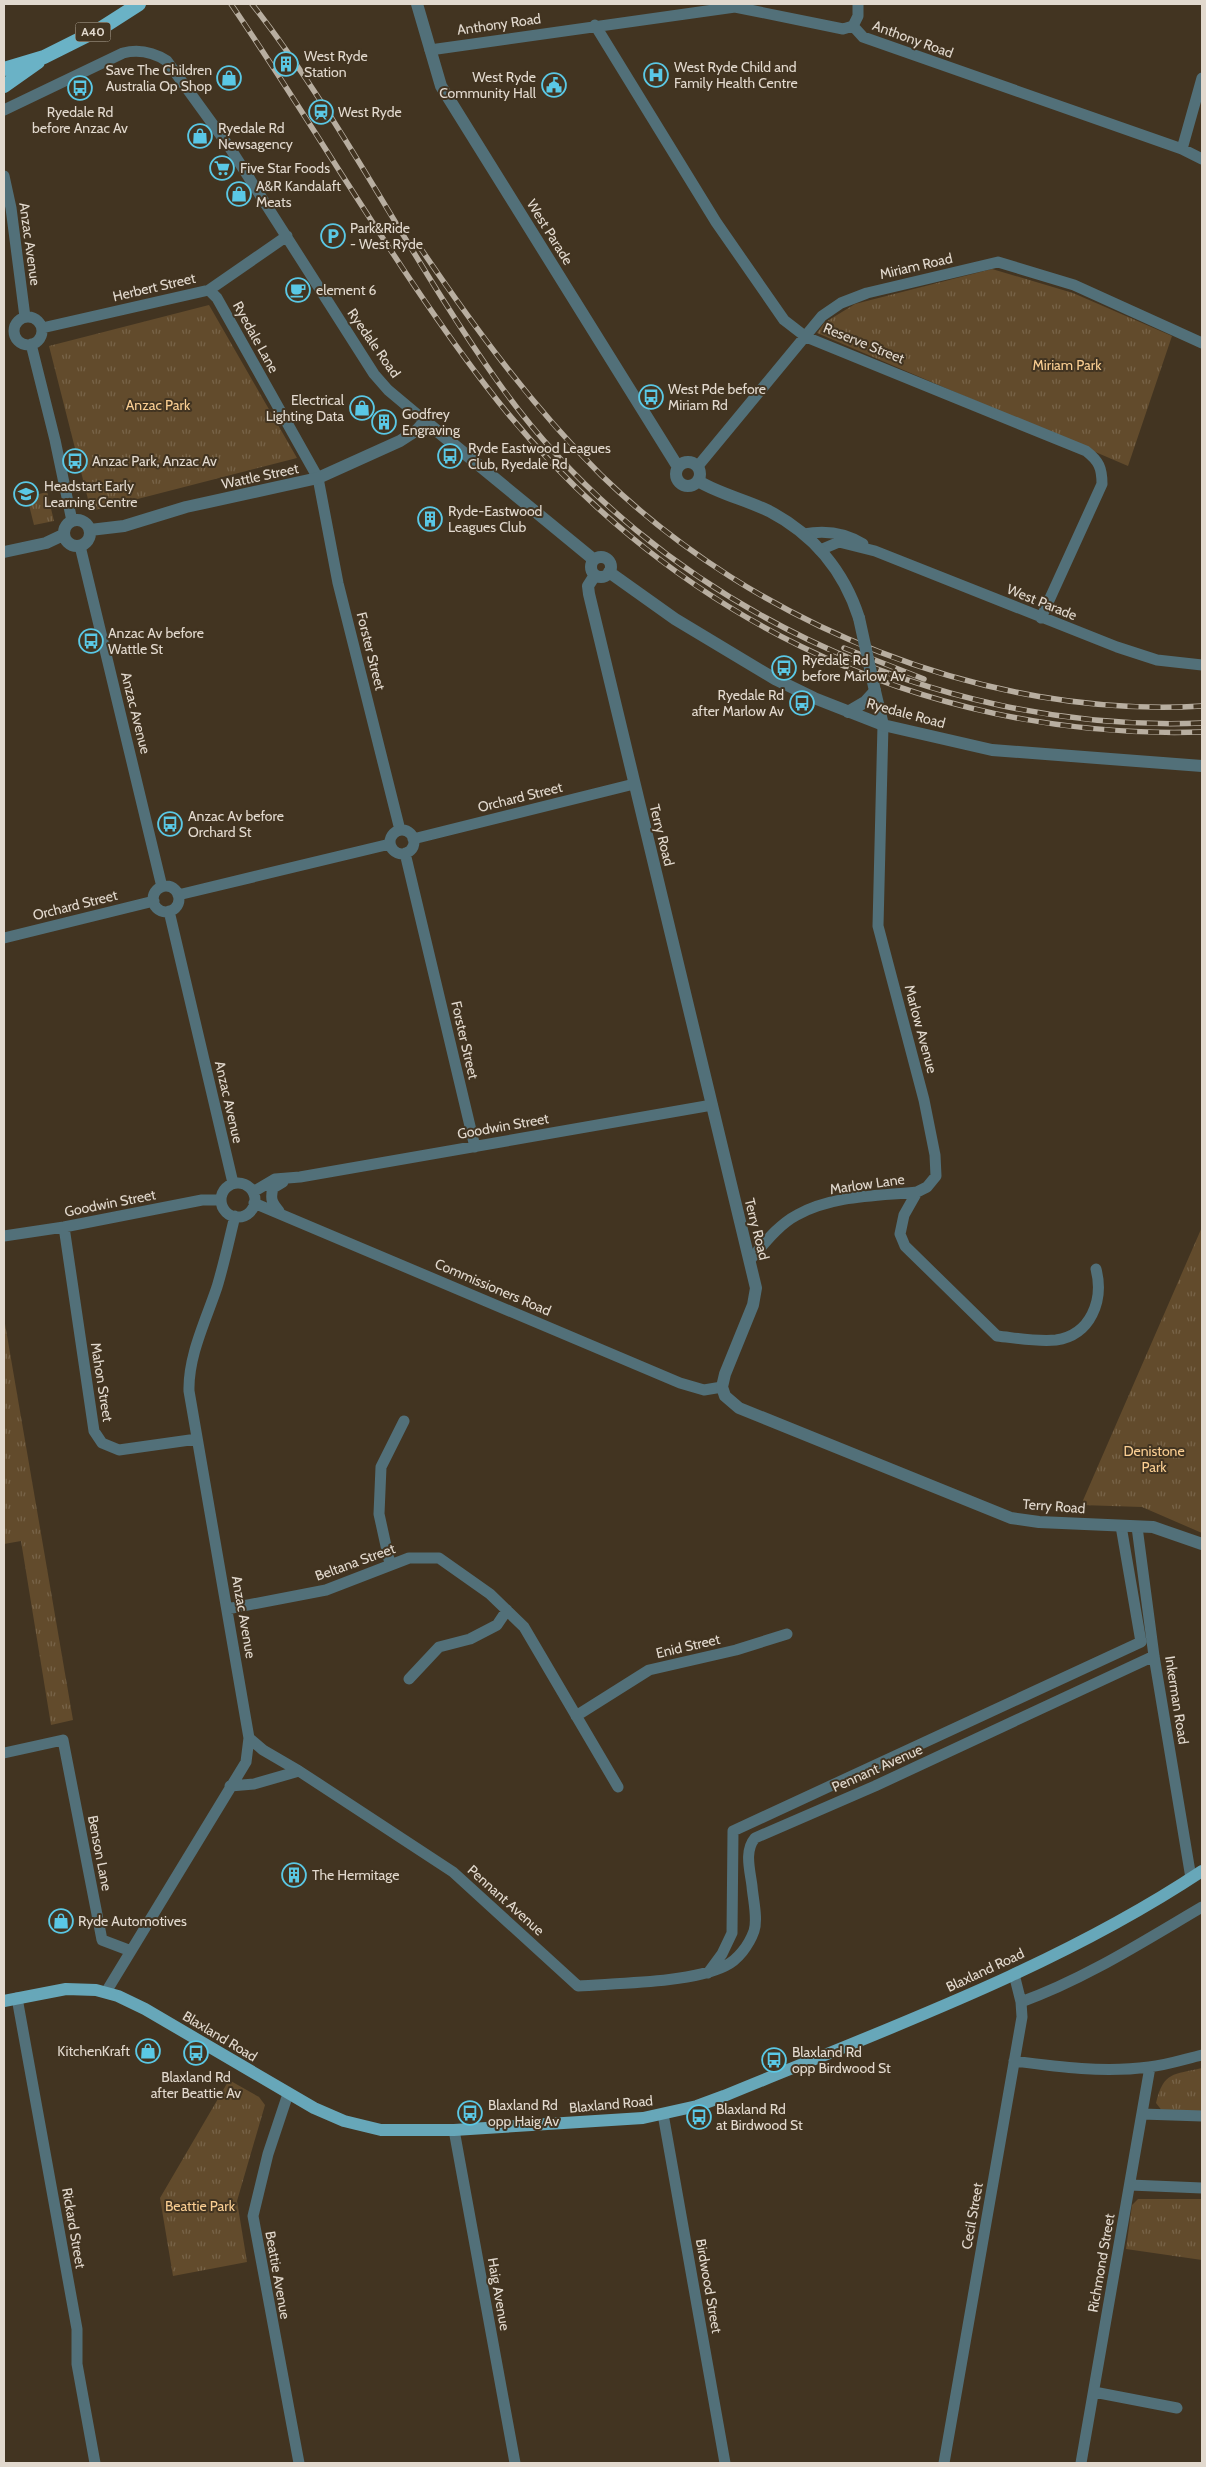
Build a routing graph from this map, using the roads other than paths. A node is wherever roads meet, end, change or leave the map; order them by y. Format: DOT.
graph roads {
  1 [pos="139,4"];
  2 [pos="417,4"];
  3 [pos="858,4"];
  4 [pos="595,26"];
  5 [pos="853,26"];
  6 [pos="430,50"];
  7 [pos="44,57"];
  8 [pos="4,69"];
  9 [pos="1202,78"];
  10 [pos="4,86"];
  11 [pos="4,110"];
  12 [pos="1182,150"];
  13 [pos="1202,159"];
  14 [pos="4,176"];
  15 [pos="287,236"];
  16 [pos="209,290"];
  17 [pos="25,317"];
  18 [pos="42,328"];
  19 [pos="9,336"];
  20 [pos="806,336"];
  21 [pos="1202,343"];
  22 [pos="31,344"];
  23 [pos="425,421"];
  24 [pos="698,466"];
  25 [pos="678,467"];
  26 [pos="318,478"];
  27 [pos="698,481"];
  28 [pos="72,520"];
  29 [pos="90,530"];
  30 [pos="63,535"];
  31 [pos="812,542"];
  32 [pos="80,546"];
  33 [pos="875,551"];
  34 [pos="4,552"];
  35 [pos="594,559"];
  36 [pos="609,572"];
  37 [pos="595,575"];
  38 [pos="1041,618"];
  39 [pos="1202,664"];
  40 [pos="875,691"];
  41 [pos="848,712"];
  42 [pos="883,725"];
  43 [pos="1202,766"];
  44 [pos="634,784"];
  45 [pos="400,830"];
  46 [pos="414,839"];
  47 [pos="390,844"];
  48 [pos="405,853"];
  49 [pos="162,887"];
  50 [pos="178,895"];
  51 [pos="154,901"];
  52 [pos="169,911"];
  53 [pos="4,938"];
  54 [pos="712,1105"];
  55 [pos="475,1146"];
  56 [pos="300,1177"];
  57 [pos="233,1184"];
  58 [pos="917,1192"];
  59 [pos="254,1197"];
  60 [pos="221,1200"];
  61 [pos="279,1212"];
  62 [pos="236,1216"];
  63 [pos="64,1227"];
  64 [pos="4,1236"];
  65 [pos="750,1260"];
  66 [pos="1096,1269"];
  67 [pos="722,1387"];
  68 [pos="404,1421"];
  69 [pos="197,1438"];
  70 [pos="1121,1526"];
  71 [pos="1138,1527"];
  72 [pos="1202,1544"];
  73 [pos="390,1564"];
  74 [pos="227,1609"];
  75 [pos="507,1610"];
  76 [pos="787,1634"];
  77 [pos="1154,1656"];
  78 [pos="409,1679"];
  79 [pos="576,1716"];
  80 [pos="249,1738"];
  81 [pos="4,1753"];
  82 [pos="299,1771"];
  83 [pos="230,1786"];
  84 [pos="618,1787"];
  85 [pos="1202,1870"];
  86 [pos="1191,1878"];
  87 [pos="1202,1907"];
  88 [pos="131,1950"];
  89 [pos="708,1973"];
  90 [pos="1014,1974"];
  91 [pos="106,1992"];
  92 [pos="17,1998"];
  93 [pos="4,2001"];
  94 [pos="1021,2002"];
  95 [pos="1202,2055"];
  96 [pos="1014,2061"];
  97 [pos="1150,2067"];
  98 [pos="288,2094"];
  99 [pos="663,2114"];
  100 [pos="1142,2114"];
  101 [pos="1202,2116"];
  102 [pos="454,2130"];
  103 [pos="1130,2185"];
  104 [pos="1202,2188"];
  105 [pos="1094,2392"];
  106 [pos="1177,2408"];
  107 [pos="95,2463"];
  108 [pos="298,2463"];
  109 [pos="515,2463"];
  110 [pos="725,2463"];
  111 [pos="944,2463"];
  112 [pos="1081,2463"];
  1 -- 7 [label="highway, A40"];
  2 -- 6 [label="street, West Parade"];
  3 -- 5 [label="street"];
  4 -- 5 [label="street, Anthony Road"];
  4 -- 6 [label="street, Anthony Road"];
  4 -- 20 [label="street, Reserve Street"];
  5 -- 12 [label="street, Anthony Road"];
  6 -- 25 [label="street, West Parade"];
  7 -- 8 [label="highway, A40"];
  7 -- 10 [label="highway, A40"];
  9 -- 12 [label="street"];
  11 -- 15 [label="street, Ryedale Road"];
  12 -- 13 [label="street, Anthony Road"];
  14 -- 17 [label="street, Anzac Avenue"];
  15 -- 16 [label="street, Herbert Street"];
  15 -- 23 [label="street, Ryedale Road"];
  16 -- 18 [label="street, Herbert Street"];
  16 -- 26 [label="street, Ryedale Lane"];
  17 -- 18 [label="street"];
  17 -- 19 [label="street"];
  18 -- 22 [label="street"];
  19 -- 22 [label="street"];
  20 -- 21 [label="street, Miriam Road"];
  20 -- 24 [label="street, Miriam Road"];
  20 -- 38 [label="street, Reserve Street"];
  22 -- 28 [label="street"];
  23 -- 26 [label="street, Wattle Street"];
  23 -- 35 [label="street, Ryedale Road"];
  24 -- 25 [label="street"];
  24 -- 27 [label="street"];
  25 -- 27 [label="street"];
  26 -- 29 [label="street, Wattle Street"];
  26 -- 45 [label="street, Forster Street"];
  27 -- 31 [label="street"];
  28 -- 29 [label="street"];
  28 -- 30 [label="street"];
  29 -- 32 [label="street"];
  30 -- 32 [label="street"];
  30 -- 34 [label="street"];
  31 -- 33 [label="street, West Parade"];
  31 -- 33 [label="street, West Parade"];
  31 -- 40 [label="street, Marlow Avenue, bridge"];
  32 -- 49 [label="street, Anzac Avenue"];
  33 -- 38 [label="street, West Parade"];
  35 -- 36 [label="street"];
  35 -- 37 [label="street"];
  36 -- 37 [label="street"];
  36 -- 41 [label="street, Ryedale Road"];
  37 -- 44 [label="street, Terry Road"];
  38 -- 39 [label="street, West Parade"];
  40 -- 41 [label="street"];
  40 -- 42 [label="street, Marlow Avenue"];
  41 -- 42 [label="street, Ryedale Road"];
  42 -- 43 [label="street, Ryedale Road"];
  42 -- 58 [label="street, Marlow Avenue"];
  44 -- 46 [label="street, Orchard Street"];
  44 -- 54 [label="street, Terry Road"];
  45 -- 46 [label="street"];
  45 -- 47 [label="street"];
  46 -- 48 [label="street"];
  47 -- 48 [label="street"];
  47 -- 50 [label="street"];
  48 -- 55 [label="street, Forster Street"];
  49 -- 50 [label="street"];
  49 -- 51 [label="street"];
  50 -- 52 [label="street"];
  51 -- 52 [label="street"];
  51 -- 53 [label="street, Orchard Street"];
  52 -- 57 [label="street, Anzac Avenue"];
  54 -- 55 [label="street, Goodwin Street"];
  54 -- 65 [label="street, Terry Road"];
  55 -- 56 [label="street, Goodwin Street"];
  56 -- 59 [label="street, Goodwin Street"];
  56 -- 61 [label="street, Goodwin Street"];
  57 -- 59 [label="street"];
  57 -- 60 [label="street"];
  58 -- 65 [label="street, Marlow Lane"];
  58 -- 66 [label="street, Marlow Avenue"];
  59 -- 61 [label="street, Commissioners Road"];
  59 -- 62 [label="street"];
  60 -- 62 [label="street"];
  60 -- 63 [label="street, Goodwin Street"];
  61 -- 67 [label="street, Commissioners Road"];
  62 -- 69 [label="street, Anzac Avenue"];
  63 -- 64 [label="street, Goodwin Street"];
  63 -- 69 [label="street, Mahon Street"];
  65 -- 67 [label="street, Terry Road"];
  67 -- 70 [label="street, Terry Road"];
  68 -- 73 [label="street"];
  69 -- 74 [label="street, Anzac Avenue"];
  70 -- 71 [label="street, Terry Road"];
  70 -- 89 [label="street, Pennant Avenue"];
  71 -- 72 [label="street, Terry Road"];
  71 -- 77 [label="street, Inkerman Road"];
  73 -- 74 [label="street, Beltana Street"];
  73 -- 75 [label="street, Beltana Street"];
  74 -- 80 [label="street, Anzac Avenue"];
  75 -- 78 [label="street"];
  75 -- 79 [label="street, Beltana Street"];
  76 -- 79 [label="street, Enid Street"];
  77 -- 86 [label="street, Inkerman Road"];
  77 -- 89 [label="street, Pennant Avenue"];
  79 -- 84 [label="street, Beltana Street"];
  80 -- 82 [label="street, Pennant Avenue"];
  80 -- 83 [label="street, Anzac Avenue"];
  81 -- 88 [label="street, Benson Lane"];
  82 -- 83 [label="street"];
  82 -- 89 [label="street, Pennant Avenue"];
  83 -- 88 [label="street, Anzac Avenue"];
  85 -- 86 [label="main road, Blaxland Road"];
  86 -- 90 [label="main road, Blaxland Road"];
  87 -- 94 [label="street"];
  88 -- 91 [label="street, Anzac Avenue"];
  90 -- 94 [label="street, Cecil Street"];
  90 -- 99 [label="main road, Blaxland Road"];
  91 -- 92 [label="main road, Blaxland Road"];
  91 -- 98 [label="main road, Blaxland Road"];
  92 -- 93 [label="main road, Blaxland Road"];
  92 -- 107 [label="street, Rickard Street"];
  94 -- 96 [label="street, Cecil Street"];
  95 -- 97 [label="street"];
  96 -- 97 [label="street"];
  96 -- 111 [label="street, Cecil Street"];
  97 -- 100 [label="street, Richmond Street"];
  98 -- 102 [label="main road, Blaxland Road"];
  98 -- 108 [label="street, Beattie Avenue"];
  99 -- 102 [label="main road, Blaxland Road"];
  99 -- 110 [label="street, Birdwood Street"];
  100 -- 101 [label="street"];
  100 -- 103 [label="street, Richmond Street"];
  102 -- 109 [label="street, Haig Avenue"];
  103 -- 104 [label="street"];
  103 -- 105 [label="street, Richmond Street"];
  105 -- 106 [label="street"];
  105 -- 112 [label="street, Richmond Street"];
}
